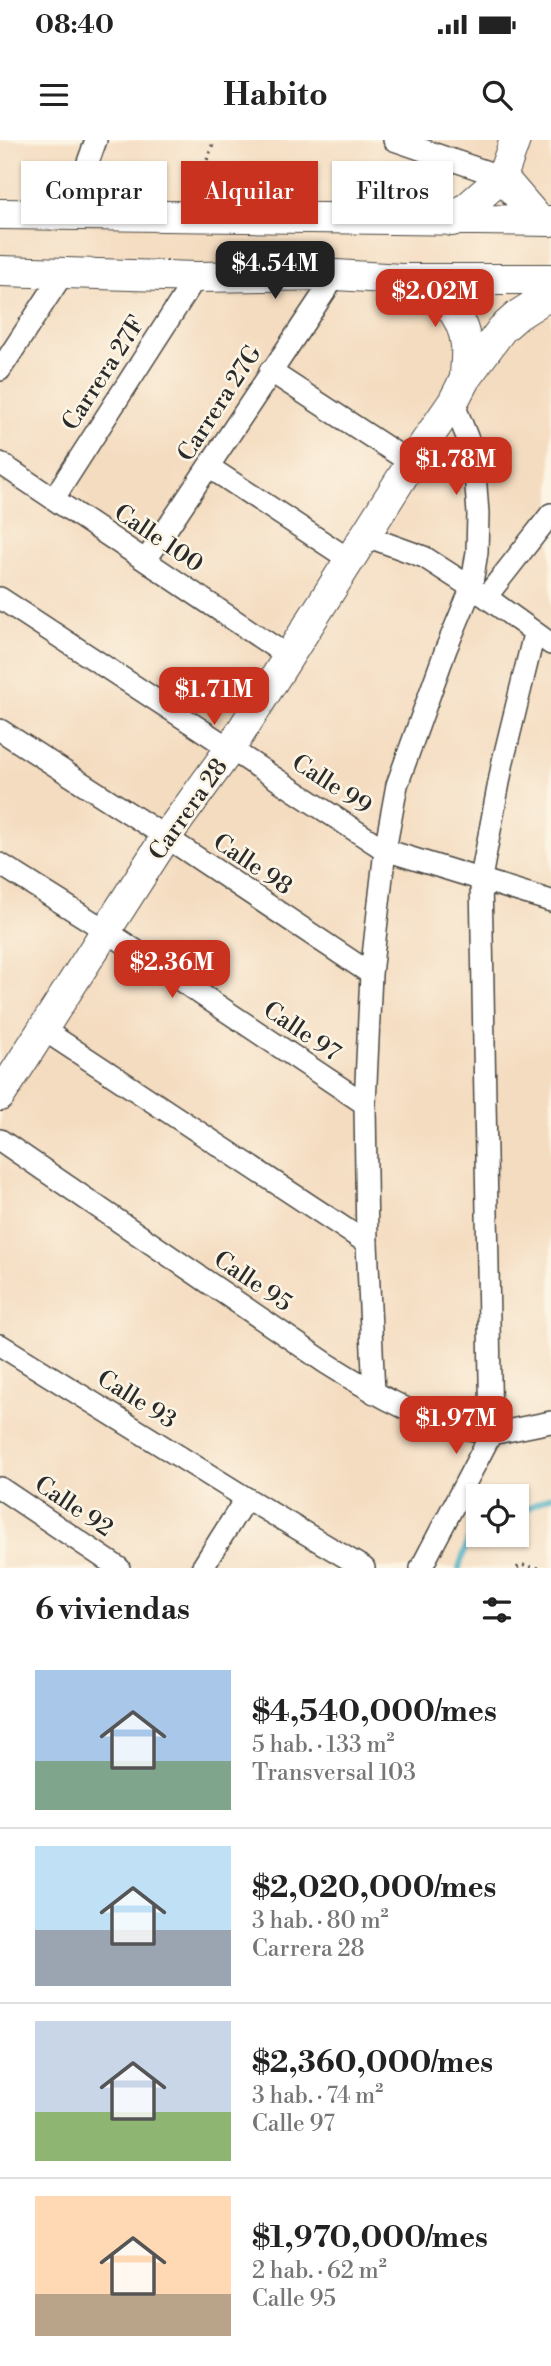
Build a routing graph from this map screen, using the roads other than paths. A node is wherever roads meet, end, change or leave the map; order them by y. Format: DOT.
graph roads {
  1 [pos="96,140"];
  2 [pos="394,140"];
  3 [pos="515,140"];
  4 [pos="88,161"];
  5 [pos="502,177"];
  6 [pos="0,214"];
  7 [pos="21,214"];
  8 [pos="167,215"];
  9 [pos="332,218"];
  10 [pos="453,220"];
  11 [pos="453,221"];
  12 [pos="545,221"];
  13 [pos="0,271"];
  14 [pos="64,272"];
  15 [pos="336,275"];
  16 [pos="196,276"];
  17 [pos="401,279"];
  18 [pos="551,279"];
  19 [pos="551,293"];
  20 [pos="0,370"];
  21 [pos="270,371"];
  22 [pos="459,390"];
  23 [pos="0,463"];
  24 [pos="411,463"];
  25 [pos="209,467"];
  26 [pos="54,498"];
  27 [pos="551,514"];
  28 [pos="358,548"];
  29 [pos="146,560"];
  30 [pos="478,593"];
  31 [pos="0,598"];
  32 [pos="543,639"];
  33 [pos="289,657"];
  34 [pos="0,730"];
  35 [pos="230,748"];
  36 [pos="166,837"];
  37 [pos="385,850"];
  38 [pos="0,864"];
  39 [pos="481,878"];
  40 [pos="551,901"];
  41 [pos="104,930"];
  42 [pos="371,974"];
  43 [pos="44,1030"];
  44 [pos="0,1096"];
  45 [pos="365,1104"];
  46 [pos="0,1140"];
  47 [pos="367,1243"];
  48 [pos="0,1345"];
  49 [pos="374,1392"];
  50 [pos="551,1422"];
  51 [pos="491,1434"];
  52 [pos="0,1488"];
  53 [pos="246,1498"];
  54 [pos="447,1519"];
  55 [pos="119,1568"];
  56 [pos="202,1568"];
  57 [pos="364,1568"];
  58 [pos="421,1568"];
  59 [pos="433,1568"];
  1 -- 4 [label="street"];
  2 -- 5 [label="street"];
  3 -- 5 [label="street"];
  5 -- 10 [label="street"];
  5 -- 12 [label="street"];
  6 -- 7 [label="street"];
  8 -- 9 [label="street"];
  11 -- 12 [label="street"];
  13 -- 14 [label="street"];
  14 -- 16 [label="street"];
  14 -- 20 [label="street"];
  15 -- 16 [label="street"];
  15 -- 17 [label="street"];
  15 -- 21 [label="street, Carrera 27G"];
  16 -- 26 [label="street, Carrera 27F"];
  17 -- 18 [label="street"];
  17 -- 22 [label="street"];
  19 -- 22 [label="street, Carrera 28"];
  21 -- 24 [label="street"];
  21 -- 25 [label="street, Carrera 27G"];
  22 -- 24 [label="street, Carrera 28"];
  22 -- 30 [label="street"];
  23 -- 26 [label="street, Calle 100"];
  24 -- 28 [label="street, Carrera 28"];
  25 -- 28 [label="street"];
  25 -- 29 [label="street, Carrera 27G"];
  26 -- 29 [label="street, Calle 100"];
  27 -- 30 [label="street"];
  28 -- 30 [label="street"];
  28 -- 33 [label="street, Carrera 28"];
  29 -- 33 [label="street, Calle 100"];
  30 -- 32 [label="street"];
  30 -- 37 [label="street"];
  31 -- 35 [label="street, Calle 99"];
  32 -- 39 [label="street"];
  33 -- 35 [label="street, Carrera 28"];
  34 -- 36 [label="street, Calle 98"];
  35 -- 36 [label="street, Carrera 28"];
  35 -- 37 [label="street, Calle 99"];
  36 -- 41 [label="street, Carrera 28"];
  36 -- 42 [label="street, Calle 98"];
  37 -- 39 [label="street, Calle 99"];
  37 -- 42 [label="street"];
  38 -- 41 [label="street, Calle 97"];
  39 -- 40 [label="street, Calle 99"];
  39 -- 51 [label="street"];
  41 -- 43 [label="street, Carrera 28"];
  41 -- 45 [label="street, Calle 97"];
  42 -- 45 [label="street"];
  43 -- 44 [label="street, Carrera 28"];
  43 -- 47 [label="street"];
  45 -- 47 [label="street"];
  46 -- 49 [label="street, Calle 95"];
  47 -- 49 [label="street"];
  48 -- 53 [label="street, Calle 93"];
  49 -- 51 [label="street, Calle 95"];
  50 -- 51 [label="street"];
  51 -- 54 [label="street"];
  52 -- 55 [label="street, Calle 92"];
  53 -- 56 [label="street"];
  53 -- 57 [label="street, Calle 93"];
  54 -- 58 [label="street"];
  54 -- 59 [label="street"];
}
